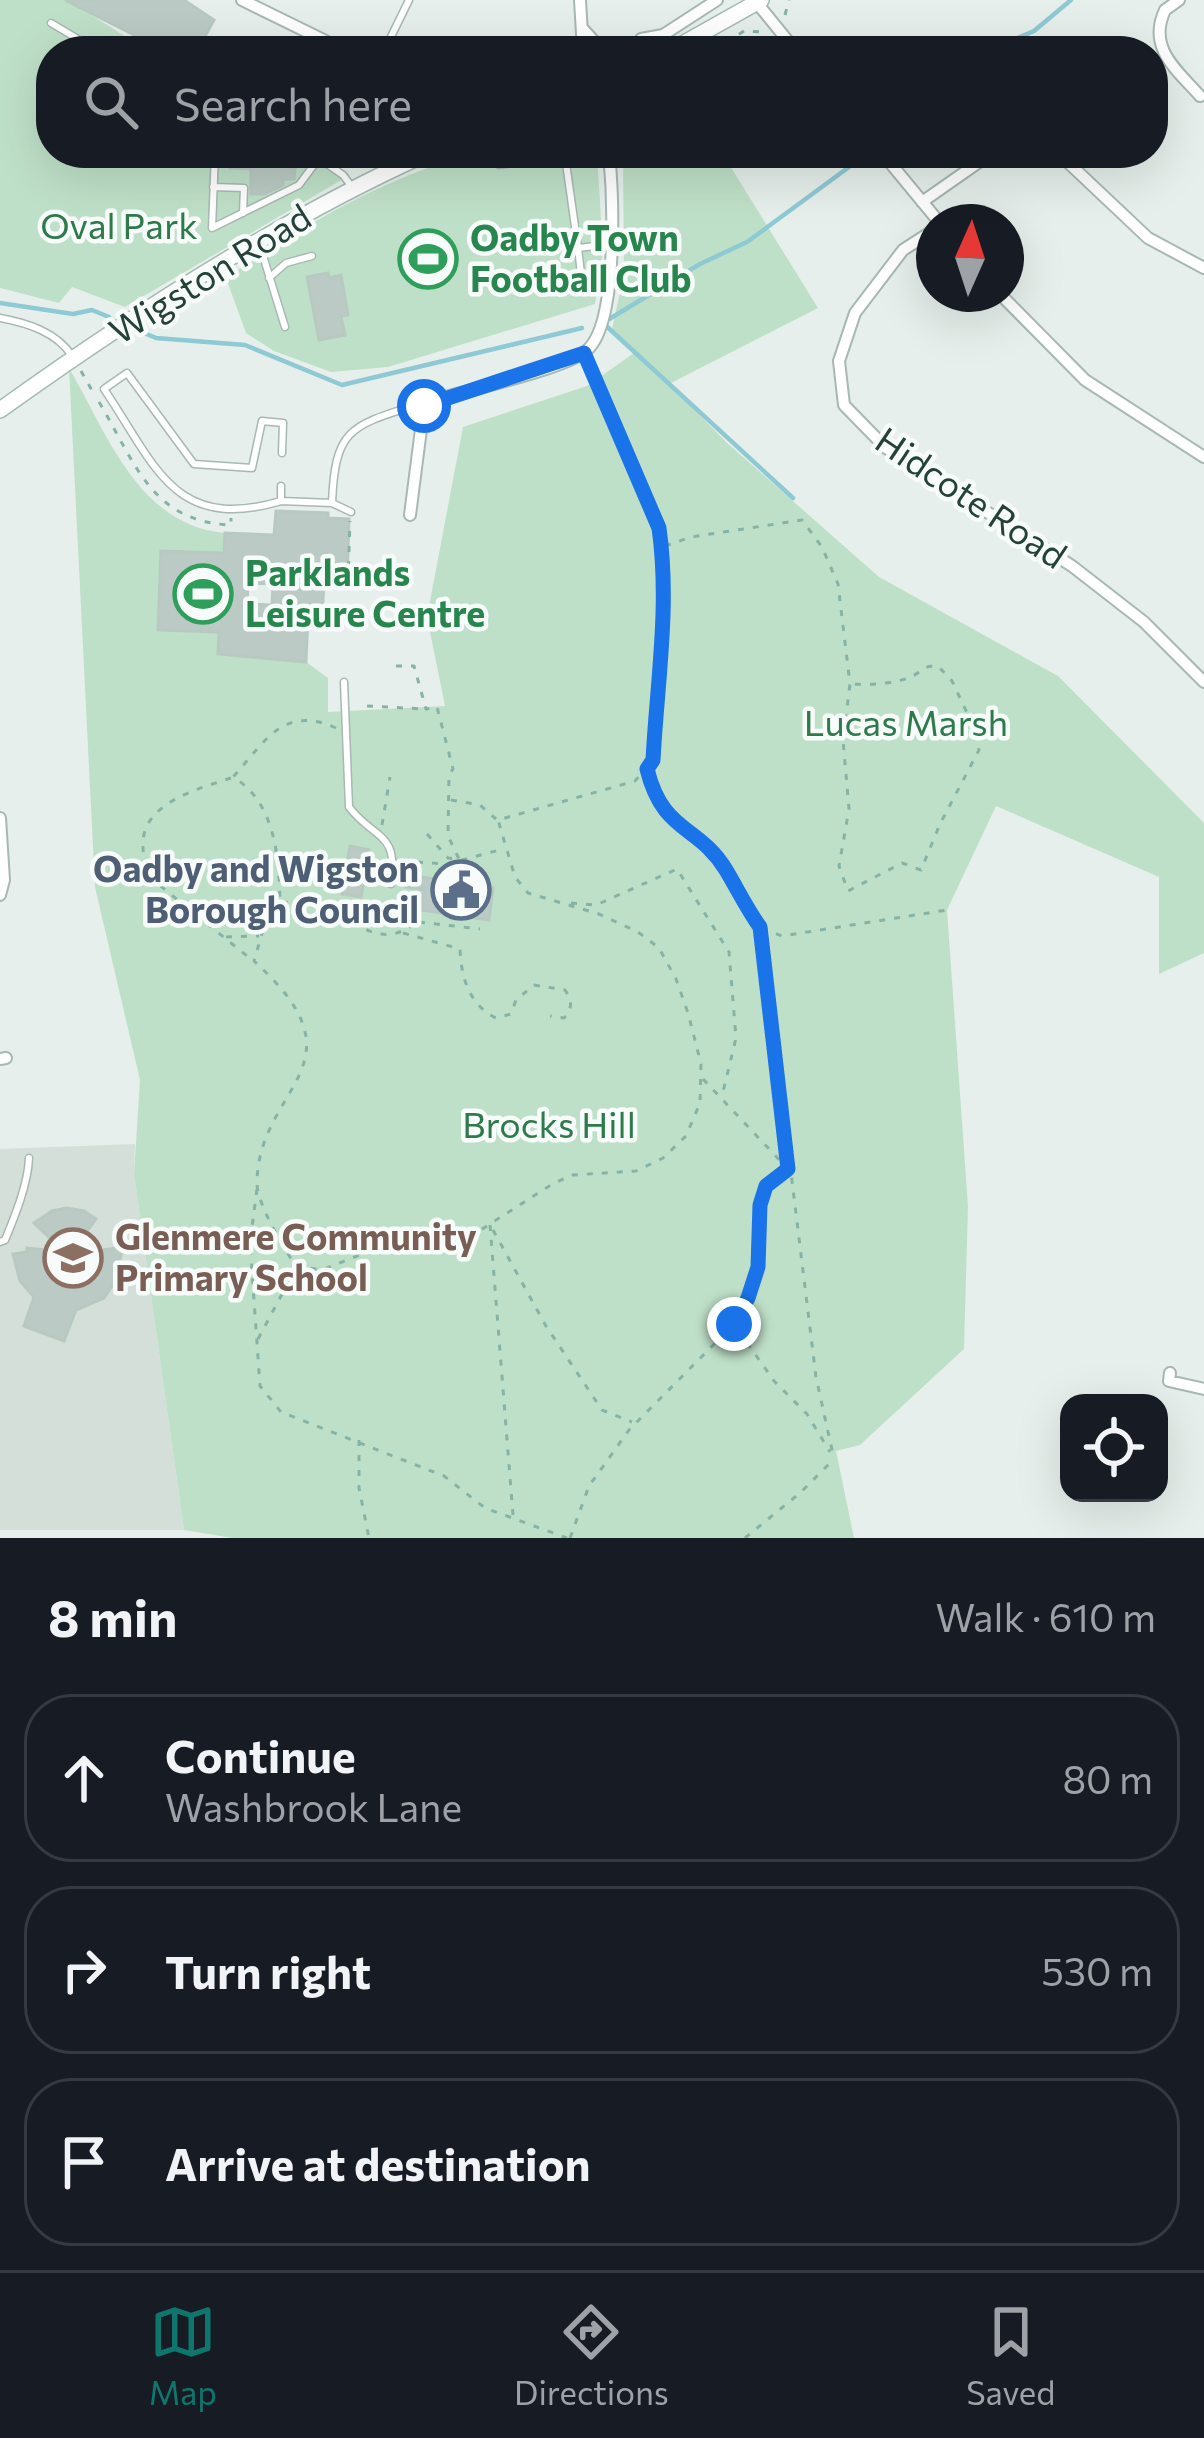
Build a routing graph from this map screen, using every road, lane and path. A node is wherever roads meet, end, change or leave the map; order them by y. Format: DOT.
graph roads {
  1 [pos="242,0"];
  2 [pos="409,0"];
  3 [pos="580,0"];
  4 [pos="717,0"];
  5 [pos="790,0"];
  6 [pos="1179,0"];
  7 [pos="759,1"];
  8 [pos="51,23"];
  9 [pos="774,24"];
  10 [pos="580,27"];
  11 [pos="73,36"];
  12 [pos="315,36"];
  13 [pos="391,36"];
  14 [pos="581,36"];
  15 [pos="589,36"];
  16 [pos="657,36"];
  17 [pos="697,36"];
  18 [pos="737,36"];
  19 [pos="784,36"];
  20 [pos="1159,36"];
  21 [pos="1168,61"];
  22 [pos="1200,96"];
  23 [pos="214,168"];
  24 [pos="308,168"];
  25 [pos="333,168"];
  26 [pos="394,168"];
  27 [pos="568,168"];
  28 [pos="609,168"];
  29 [pos="894,168"];
  30 [pos="971,168"];
  31 [pos="1074,168"];
  32 [pos="213,187"];
  33 [pos="352,187"];
  34 [pos="922,202"];
  35 [pos="243,213"];
  36 [pos="916,242"];
  37 [pos="259,243"];
  38 [pos="612,244"];
  39 [pos="578,248"];
  40 [pos="312,256"];
  41 [pos="1204,268"];
  42 [pos="269,278"];
  43 [pos="583,291"];
  44 [pos="1018,312"];
  45 [pos="0,318"];
  46 [pos="285,328"];
  47 [pos="584,353"];
  48 [pos="74,359"];
  49 [pos="424,406"];
  50 [pos="0,410"];
  51 [pos="1204,439"];
  52 [pos="281,453"];
  53 [pos="1200,455"];
  54 [pos="281,486"];
  55 [pos="281,501"];
  56 [pos="332,503"];
  57 [pos="351,512"];
  58 [pos="232,514"];
  59 [pos="410,515"];
  60 [pos="662,547"];
  61 [pos="348,582"];
  62 [pos="396,666"];
  63 [pos="344,682"];
  64 [pos="1204,682"];
  65 [pos="850,684"];
  66 [pos="367,706"];
  67 [pos="426,709"];
  68 [pos="346,733"];
  69 [pos="647,769"];
  70 [pos="232,777"];
  71 [pos="390,777"];
  72 [pos="451,800"];
  73 [pos="0,818"];
  74 [pos="497,820"];
  75 [pos="381,833"];
  76 [pos="427,834"];
  77 [pos="505,848"];
  78 [pos="459,859"];
  79 [pos="395,860"];
  80 [pos="454,882"];
  81 [pos="391,884"];
  82 [pos="0,895"];
  83 [pos="280,902"];
  84 [pos="560,902"];
  85 [pos="947,910"];
  86 [pos="417,922"];
  87 [pos="447,925"];
  88 [pos="760,927"];
  89 [pos="481,929"];
  90 [pos="403,933"];
  91 [pos="260,936"];
  92 [pos="226,937"];
  93 [pos="444,942"];
  94 [pos="254,962"];
  95 [pos="550,1016"];
  96 [pos="701,1077"];
  97 [pos="722,1096"];
  98 [pos="29,1158"];
  99 [pos="788,1169"];
  100 [pos="257,1187"];
  101 [pos="490,1223"];
  102 [pos="0,1242"];
  103 [pos="296,1266"];
  104 [pos="734,1324"];
  105 [pos="255,1343"];
  106 [pos="1168,1381"];
  107 [pos="1204,1389"];
  108 [pos="634,1424"];
  109 [pos="359,1440"];
  110 [pos="834,1459"];
  111 [pos="513,1517"];
  112 [pos="369,1538"];
  113 [pos="568,1538"];
  114 [pos="745,1538"];
  1 -- 12 [label="street"];
  2 -- 13 [label="lane"];
  3 -- 10 [label="street"];
  4 -- 16 [label="street"];
  5 -- 9 [label="path"];
  6 -- 20 [label="street"];
  7 -- 9 [label="street"];
  7 -- 17 [label="main road"];
  8 -- 11 [label="lane"];
  9 -- 18 [label="path"];
  9 -- 19 [label="street"];
  10 -- 14 [label="street"];
  10 -- 15 [label="street"];
  21 -- 22 [label="street"];
  23 -- 32 [label="lane"];
  24 -- 35 [label="lane"];
  25 -- 33 [label="lane"];
  26 -- 33 [label="main road, Wigston Road"];
  27 -- 39 [label="lane"];
  28 -- 38 [label="street"];
  29 -- 34 [label="street"];
  30 -- 34 [label="street"];
  31 -- 41 [label="street"];
  32 -- 35 [label="lane"];
  32 -- 35 [label="lane"];
  33 -- 37 [label="main road, Wigston Road"];
  36 -- 64 [label="street, Hidcote Road"];
  37 -- 42 [label="lane"];
  37 -- 48 [label="main road, Wigston Road"];
  38 -- 39 [label="lane"];
  38 -- 47 [label="street"];
  39 -- 43 [label="lane"];
  40 -- 42 [label="lane"];
  42 -- 46 [label="lane"];
  44 -- 53 [label="street"];
  45 -- 48 [label="lane"];
  47 -- 49 [label="street"];
  47 -- 60 [label="path"];
  48 -- 50 [label="main road, Wigston Road"];
  48 -- 58 [label="path"];
  49 -- 56 [label="lane"];
  49 -- 59 [label="street"];
  51 -- 53 [label="street"];
  52 -- 55 [label="lane"];
  54 -- 55 [label="lane"];
  55 -- 56 [label="lane"];
  56 -- 57 [label="lane"];
  57 -- 61 [label="path"];
  60 -- 65 [label="path"];
  60 -- 69 [label="path"];
  62 -- 67 [label="path"];
  63 -- 68 [label="lane"];
  65 -- 65 [label="path"];
  66 -- 67 [label="path"];
  67 -- 72 [label="path"];
  68 -- 70 [label="path"];
  68 -- 75 [label="lane"];
  69 -- 74 [label="path"];
  69 -- 88 [label="path"];
  70 -- 83 [label="path"];
  70 -- 92 [label="path"];
  71 -- 75 [label="path"];
  72 -- 74 [label="path"];
  72 -- 78 [label="path"];
  73 -- 82 [label="street"];
  74 -- 77 [label="path"];
  75 -- 79 [label="lane"];
  76 -- 78 [label="path"];
  77 -- 78 [label="path"];
  77 -- 84 [label="path"];
  78 -- 79 [label="path"];
  78 -- 80 [label="path"];
  79 -- 81 [label="lane"];
  81 -- 86 [label="path"];
  83 -- 90 [label="path"];
  83 -- 91 [label="path"];
  84 -- 96 [label="path"];
  84 -- 97 [label="path"];
  85 -- 88 [label="path"];
  86 -- 87 [label="path"];
  86 -- 90 [label="path"];
  87 -- 89 [label="path"];
  87 -- 93 [label="path"];
  88 -- 99 [label="path"];
  90 -- 93 [label="path"];
  91 -- 92 [label="path"];
  91 -- 94 [label="path"];
  92 -- 94 [label="path"];
  93 -- 95 [label="path"];
  94 -- 100 [label="path"];
  96 -- 97 [label="path"];
  96 -- 101 [label="path"];
  97 -- 99 [label="path"];
  98 -- 102 [label="lane"];
  99 -- 104 [label="path"];
  99 -- 110 [label="path"];
  100 -- 103 [label="path"];
  100 -- 105 [label="path"];
  101 -- 103 [label="path"];
  101 -- 108 [label="path"];
  101 -- 111 [label="path"];
  103 -- 105 [label="path"];
  104 -- 108 [label="path"];
  104 -- 110 [label="path"];
  105 -- 109 [label="path"];
  106 -- 107 [label="street"];
  108 -- 113 [label="path"];
  109 -- 111 [label="path"];
  109 -- 112 [label="path"];
  110 -- 114 [label="path"];
  111 -- 113 [label="path"];
}
